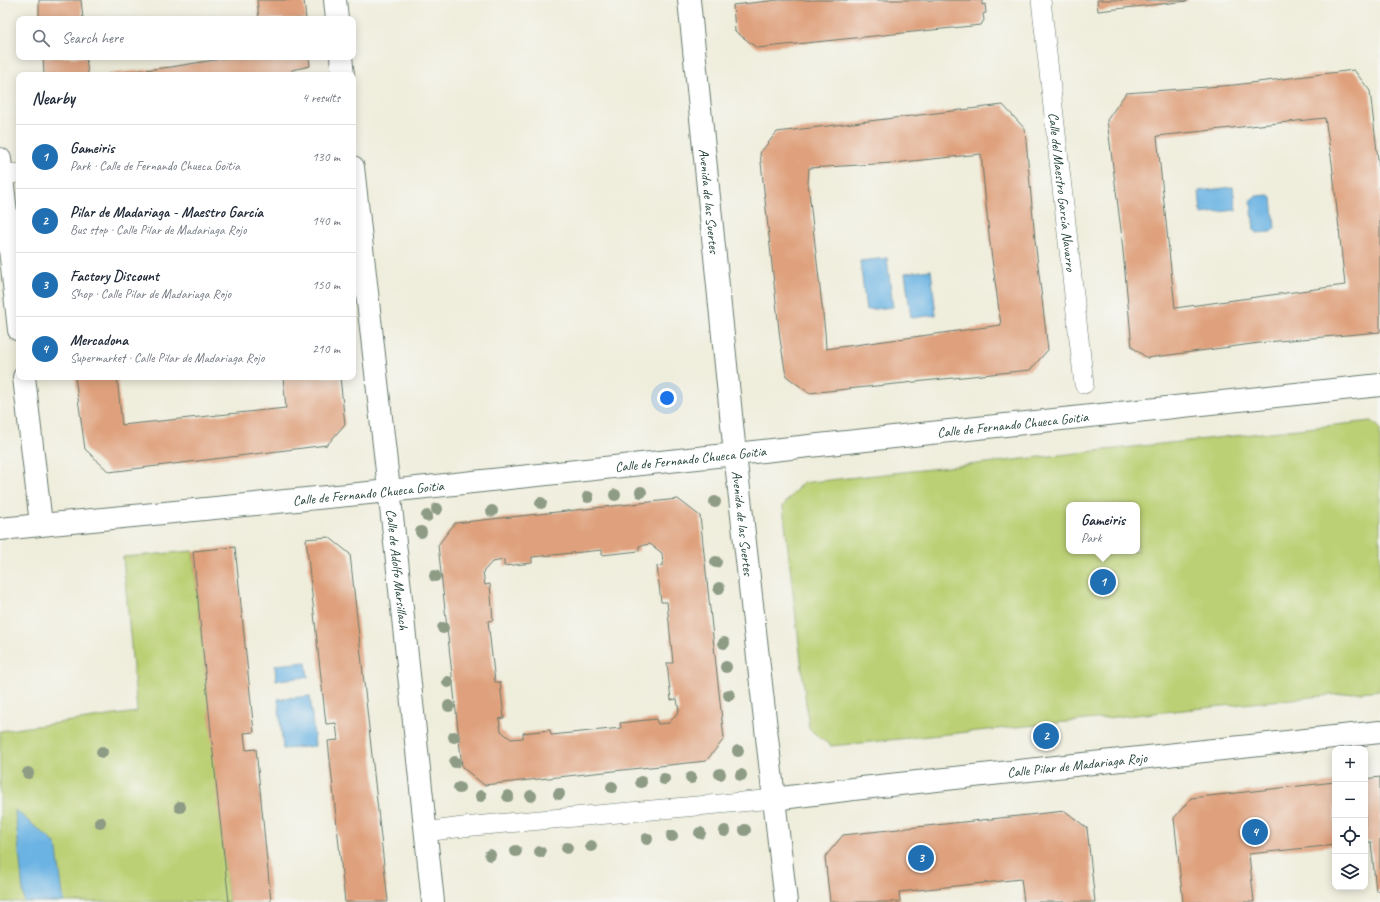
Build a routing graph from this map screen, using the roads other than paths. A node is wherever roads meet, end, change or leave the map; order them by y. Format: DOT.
graph roads {
  1 [pos="335,0"];
  2 [pos="688,0"];
  3 [pos="1042,0"];
  4 [pos="337,16"];
  5 [pos="341,60"];
  6 [pos="343,72"];
  7 [pos="7,169"];
  8 [pos="356,194"];
  9 [pos="16,290"];
  10 [pos="24,380"];
  11 [pos="1084,384"];
  12 [pos="1380,385"];
  13 [pos="736,454"];
  14 [pos="389,492"];
  15 [pos="41,524"];
  16 [pos="0,529"];
  17 [pos="1380,732"];
  18 [pos="774,799"];
  19 [pos="425,832"];
  20 [pos="433,902"];
  21 [pos="786,902"];
  1 -- 4 [label="street"];
  2 -- 13 [label="street, Avenida de las Suertes"];
  3 -- 11 [label="street, Calle del Maestro García Navarro"];
  5 -- 6 [label="street"];
  7 -- 9 [label="street"];
  8 -- 14 [label="street, Calle de Adolfo Marsillach"];
  10 -- 15 [label="street"];
  12 -- 13 [label="street, Calle de Fernando Chueca Goitia"];
  13 -- 14 [label="street, Calle de Fernando Chueca Goitia"];
  13 -- 18 [label="street, Avenida de las Suertes"];
  14 -- 15 [label="street, Calle de Fernando Chueca Goitia"];
  14 -- 19 [label="street, Calle de Adolfo Marsillach"];
  15 -- 16 [label="street, Calle de Fernando Chueca Goitia"];
  17 -- 18 [label="street, Calle Pilar de Madariaga Rojo"];
  18 -- 19 [label="street"];
  18 -- 21 [label="street, Avenida de las Suertes"];
  19 -- 20 [label="street, Calle de Adolfo Marsillach"];
}
